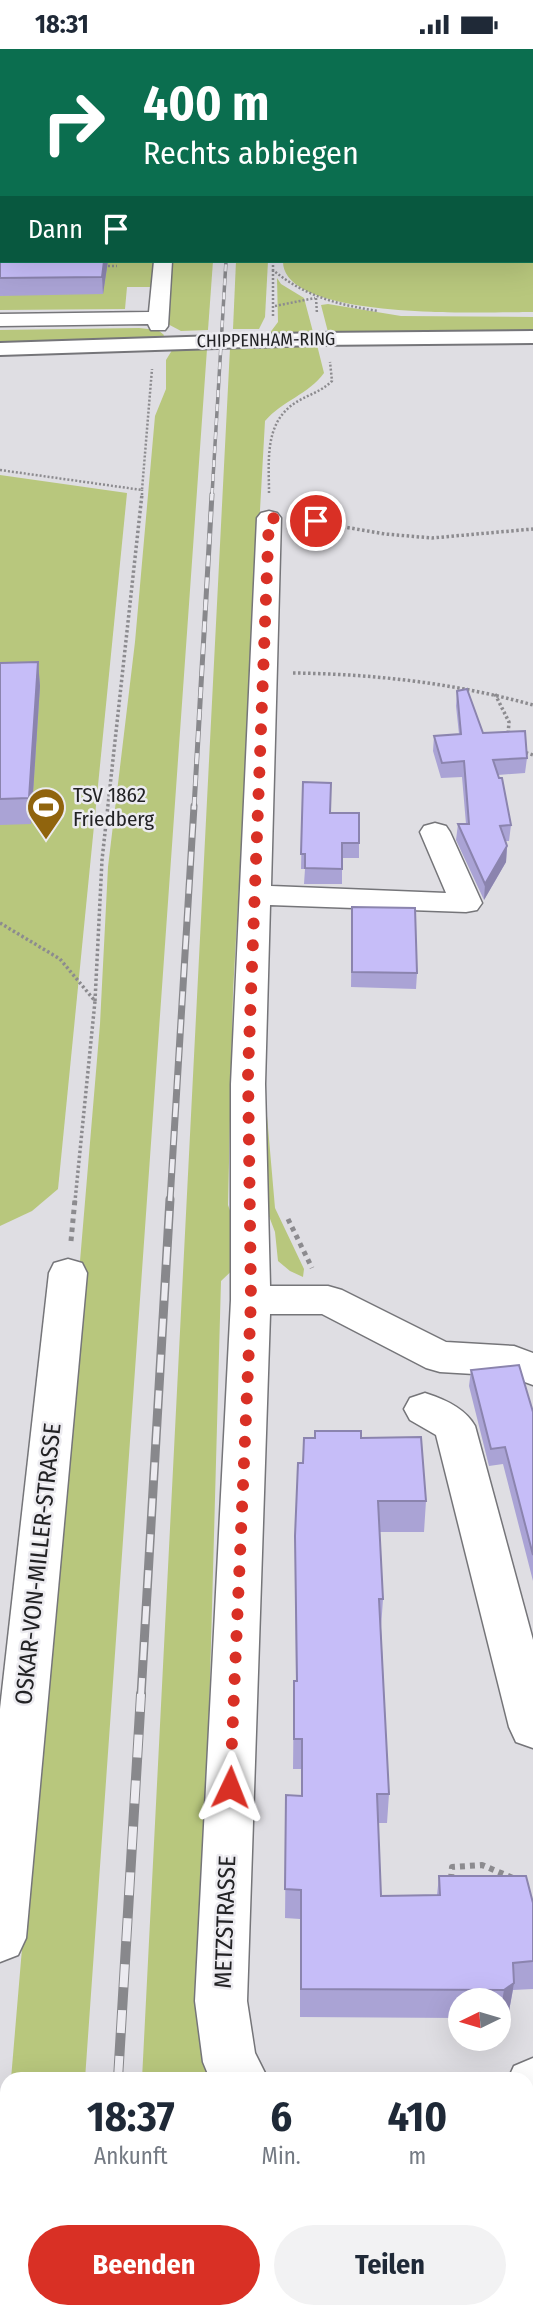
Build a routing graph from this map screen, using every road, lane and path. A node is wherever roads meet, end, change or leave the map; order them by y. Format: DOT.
graph roads {
  1 [pos="163,263"];
  2 [pos="273,263"];
  3 [pos="104,266"];
  4 [pos="117,266"];
  5 [pos="275,306"];
  6 [pos="0,320"];
  7 [pos="533,337"];
  8 [pos="0,349"];
  9 [pos="329,355"];
  10 [pos="152,365"];
  11 [pos="0,470"];
  12 [pos="142,491"];
  13 [pos="269,518"];
  14 [pos="533,529"];
  15 [pos="264,672"];
  16 [pos="495,694"];
  17 [pos="533,705"];
  18 [pos="508,739"];
  19 [pos="513,745"];
  20 [pos="533,755"];
  21 [pos="435,832"];
  22 [pos="255,895"];
  23 [pos="0,923"];
  24 [pos="95,1000"];
  25 [pos="287,1216"];
  26 [pos="68,1273"];
  27 [pos="251,1300"];
  28 [pos="328,1300"];
  29 [pos="533,1370"];
  30 [pos="425,1409"];
  31 [pos="533,1727"];
  32 [pos="522,1882"];
  33 [pos="451,1890"];
  34 [pos="0,1938"];
  35 [pos="236,2072"];
  1 -- 6 [label="street"];
  2 -- 5 [label="path"];
  3 -- 4 [label="path"];
  7 -- 8 [label="main road, CHIPPENHAM-RING"];
  9 -- 13 [label="path"];
  10 -- 12 [label="path"];
  11 -- 12 [label="path"];
  12 -- 24 [label="path"];
  13 -- 14 [label="path"];
  13 -- 15 [label="street, METZSTRASSE"];
  15 -- 16 [label="path"];
  15 -- 22 [label="street, METZSTRASSE"];
  16 -- 17 [label="path"];
  16 -- 18 [label="path"];
  19 -- 20 [label="path"];
  21 -- 22 [label="street"];
  22 -- 27 [label="street, METZSTRASSE"];
  23 -- 24 [label="path"];
  24 -- 26 [label="path"];
  25 -- 28 [label="path"];
  26 -- 34 [label="street, OSKAR-VON-MILLER-STRASSE"];
  27 -- 28 [label="street"];
  27 -- 35 [label="street, METZSTRASSE"];
  28 -- 29 [label="street"];
  30 -- 31 [label="street"];
  32 -- 33 [label="path"];
}
